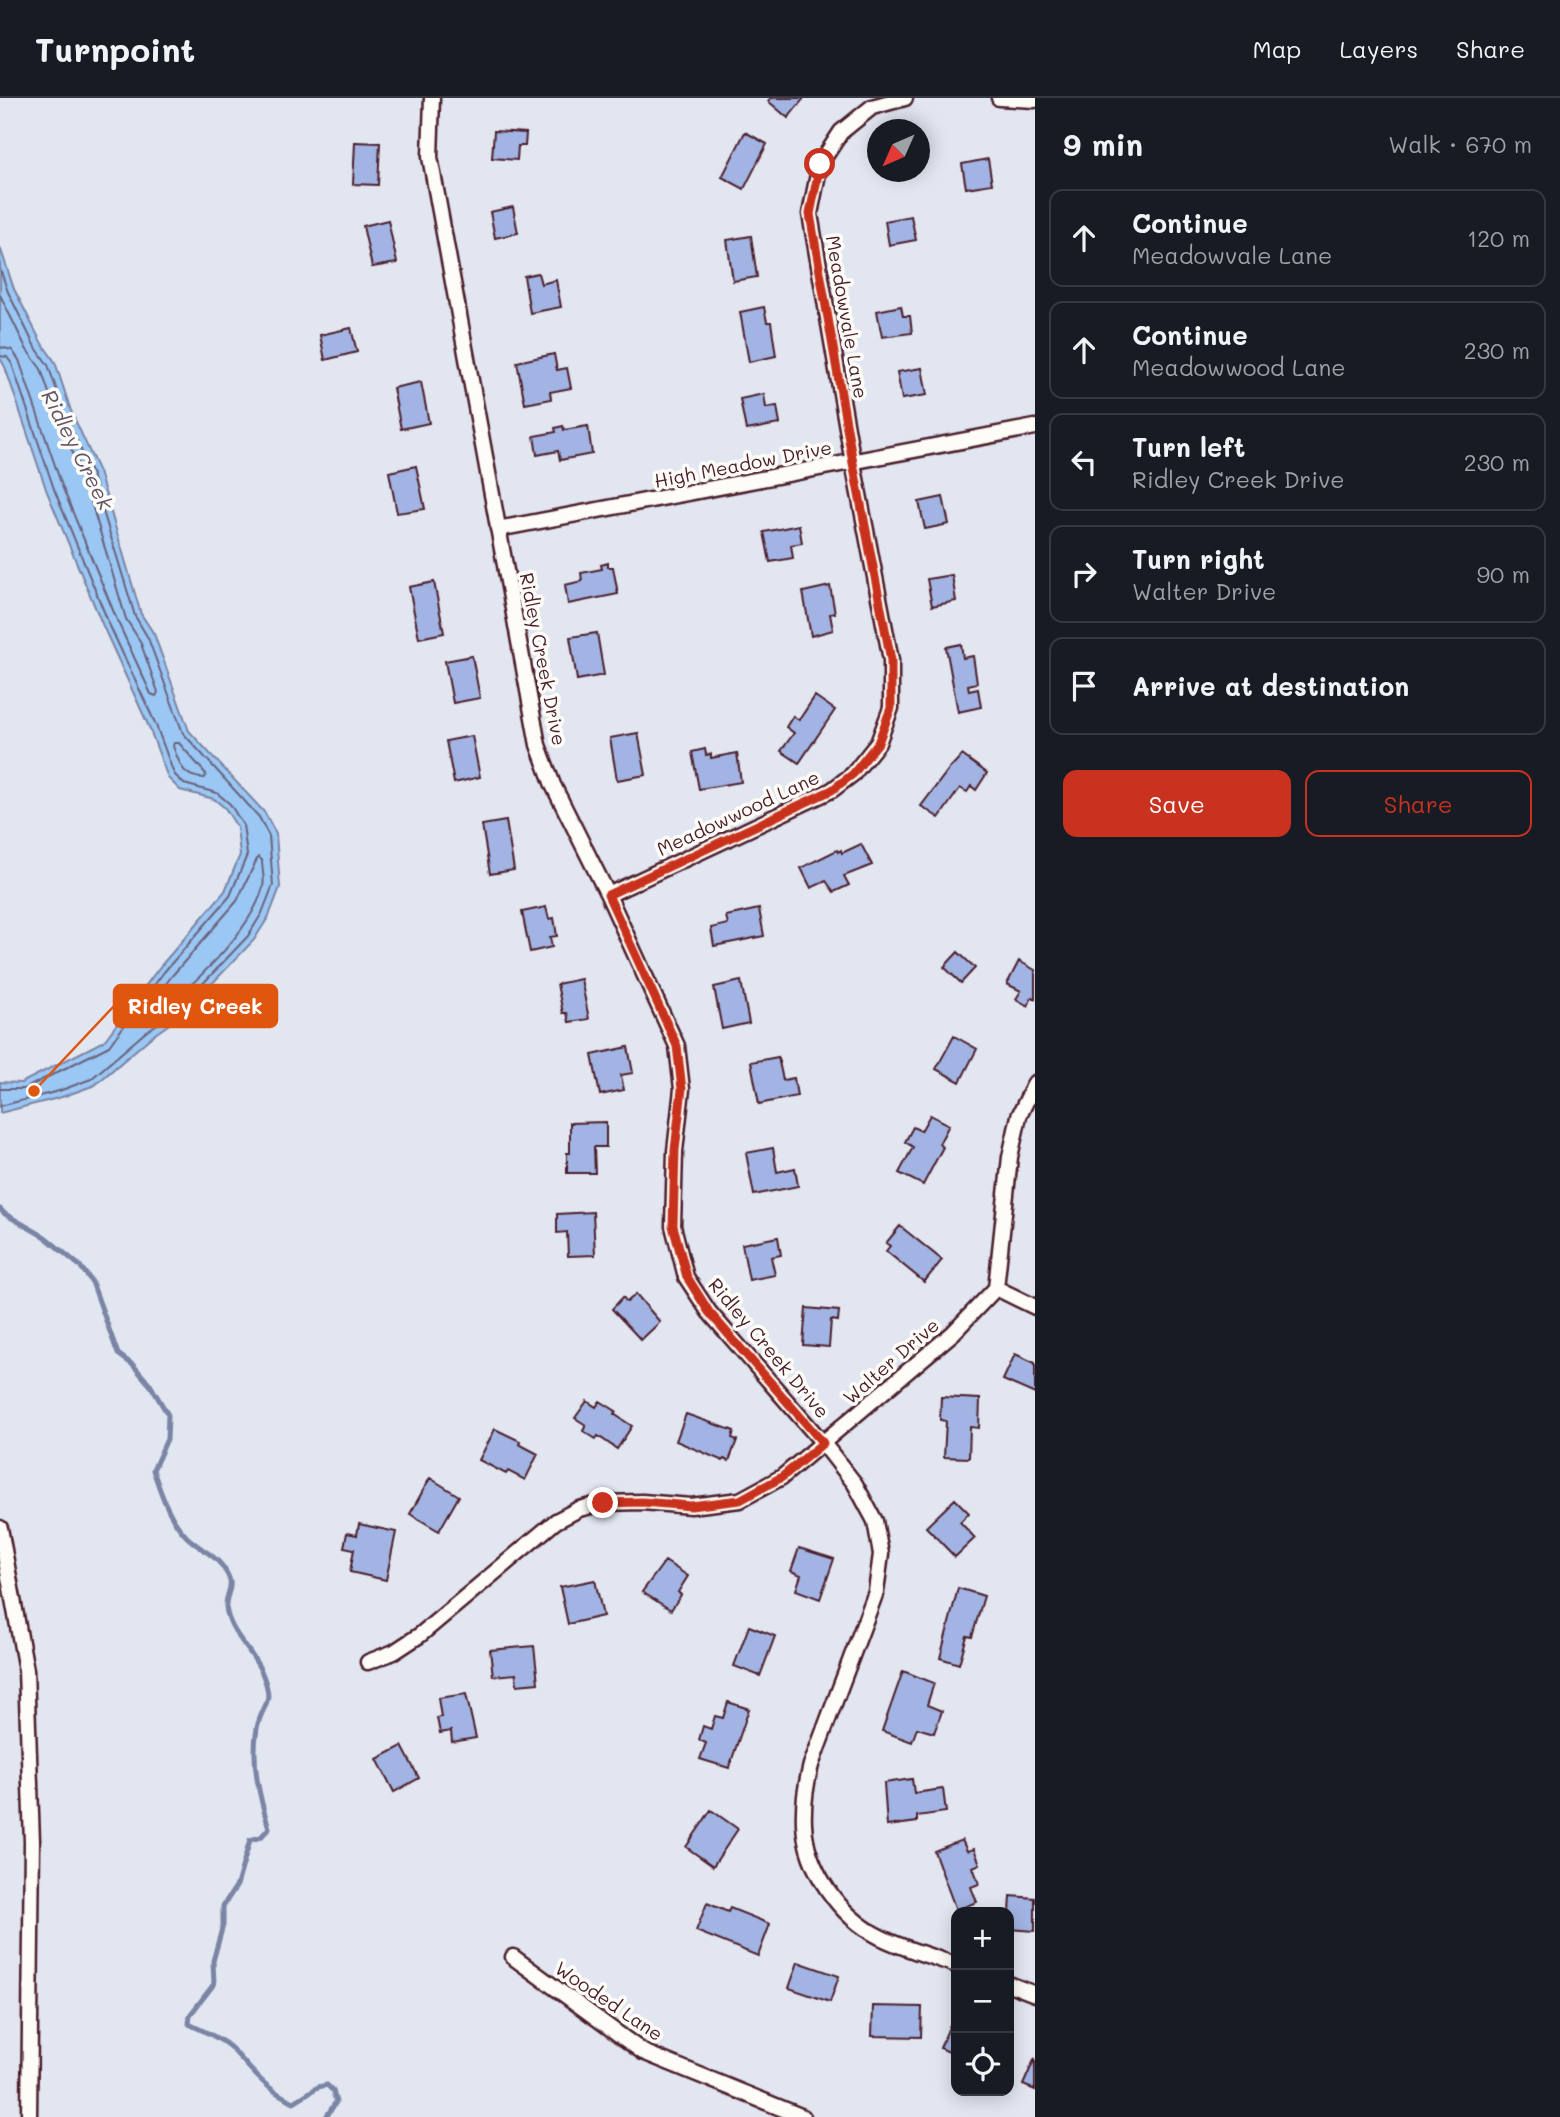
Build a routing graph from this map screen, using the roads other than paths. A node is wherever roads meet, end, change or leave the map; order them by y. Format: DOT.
graph roads {
  1 [pos="432,98"];
  2 [pos="905,98"];
  3 [pos="999,98"];
  4 [pos="1035,100"];
  5 [pos="1035,427"];
  6 [pos="853,463"];
  7 [pos="498,529"];
  8 [pos="608,895"];
  9 [pos="1035,1083"];
  10 [pos="996,1288"];
  11 [pos="1035,1307"];
  12 [pos="823,1443"];
  13 [pos="0,1528"];
  14 [pos="368,1662"];
  15 [pos="513,1957"];
  16 [pos="951,1963"];
  17 [pos="1014,1986"];
  18 [pos="1035,1994"];
  19 [pos="29,2117"];
  20 [pos="803,2117"];
  1 -- 7 [label="street, Ridley Creek Drive"];
  2 -- 6 [label="street, Meadowvale Lane"];
  3 -- 4 [label="street"];
  5 -- 6 [label="street, High Meadow Drive"];
  6 -- 7 [label="street, High Meadow Drive"];
  6 -- 8 [label="street, Meadowwood Lane"];
  7 -- 8 [label="street, Ridley Creek Drive"];
  8 -- 12 [label="street, Ridley Creek Drive"];
  9 -- 10 [label="street"];
  10 -- 11 [label="street"];
  10 -- 12 [label="street, Walter Drive"];
  12 -- 14 [label="street, Walter Drive"];
  12 -- 16 [label="street, Ridley Creek Drive"];
  13 -- 19 [label="street"];
  15 -- 20 [label="street, Wooded Lane"];
  17 -- 18 [label="street"];
}
